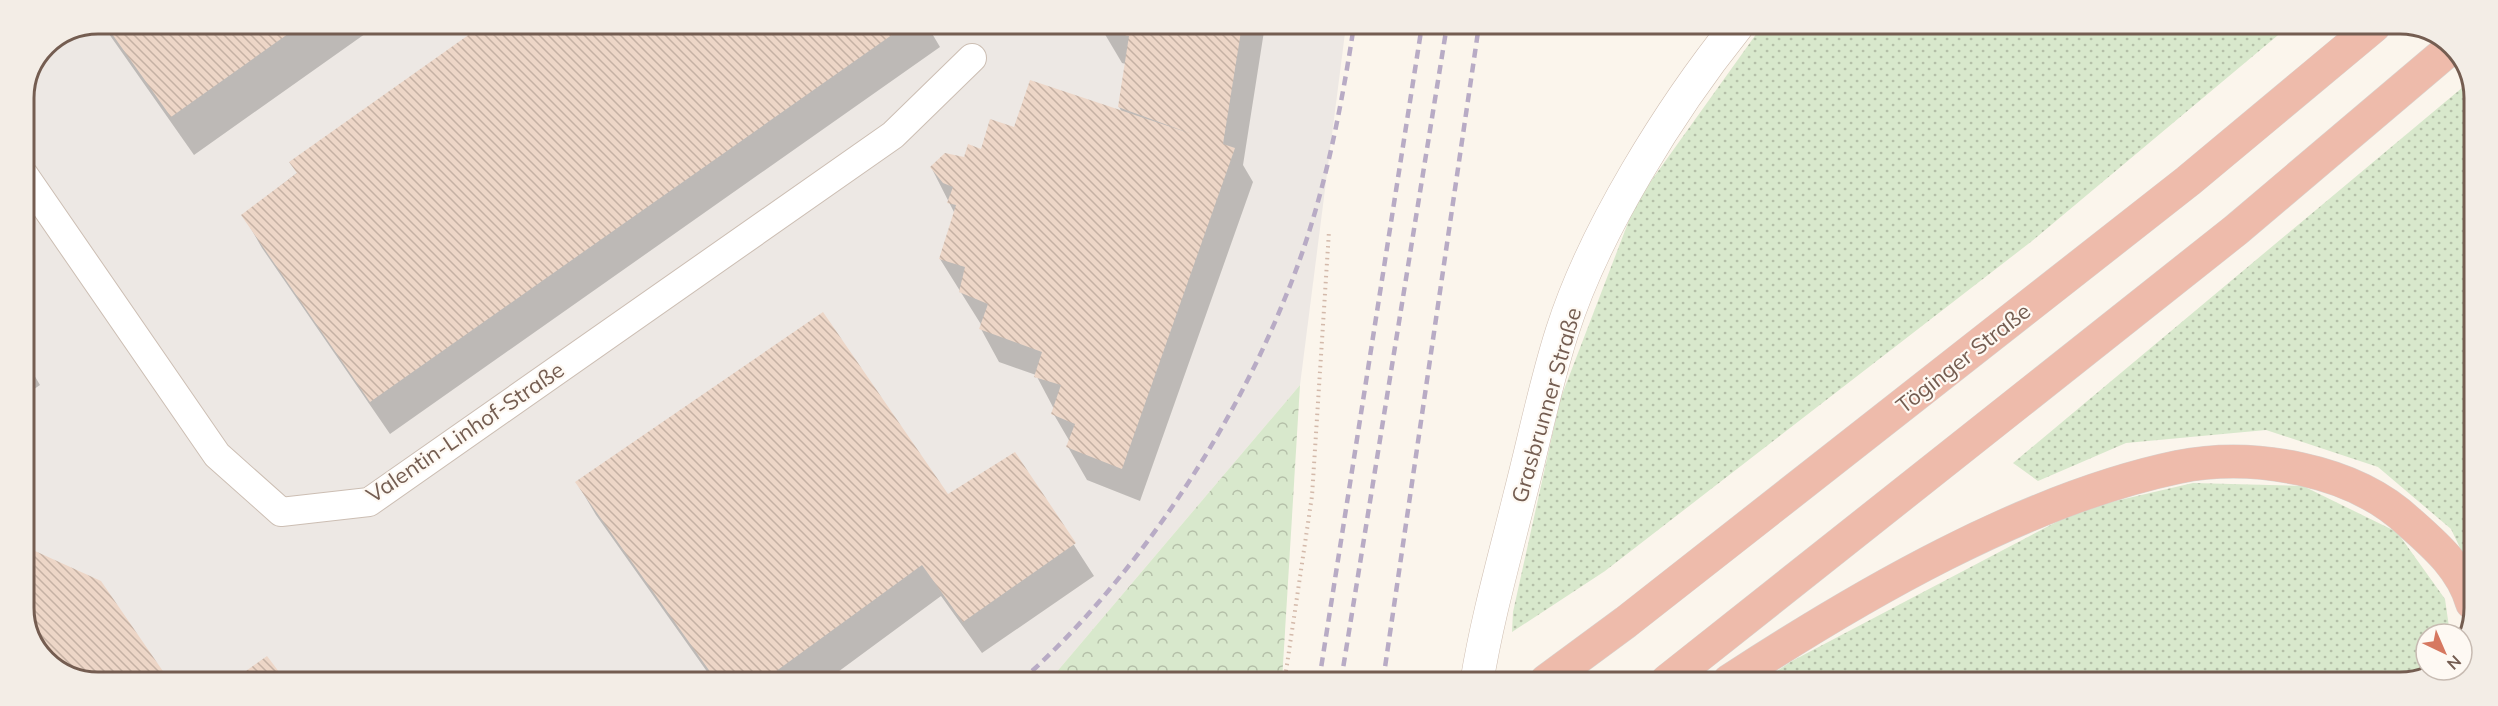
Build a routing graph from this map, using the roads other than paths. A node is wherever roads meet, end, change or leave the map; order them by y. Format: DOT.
graph roads {
  1 [pos="1731,34"];
  2 [pos="2363,34"];
  3 [pos="2445,53"];
  4 [pos="972,58"];
  5 [pos="34,190"];
  6 [pos="2464,585"];
  7 [pos="1479,672"];
  8 [pos="1558,672"];
  9 [pos="1678,672"];
  10 [pos="1743,672"];
  1 -- 7 [label="street, Grasbrunner Straße"];
  2 -- 8 [label="highway, Töginger Straße"];
  3 -- 9 [label="highway"];
  4 -- 5 [label="street, Valentin-Linhof-Straße"];
  6 -- 10 [label="highway"];
}
